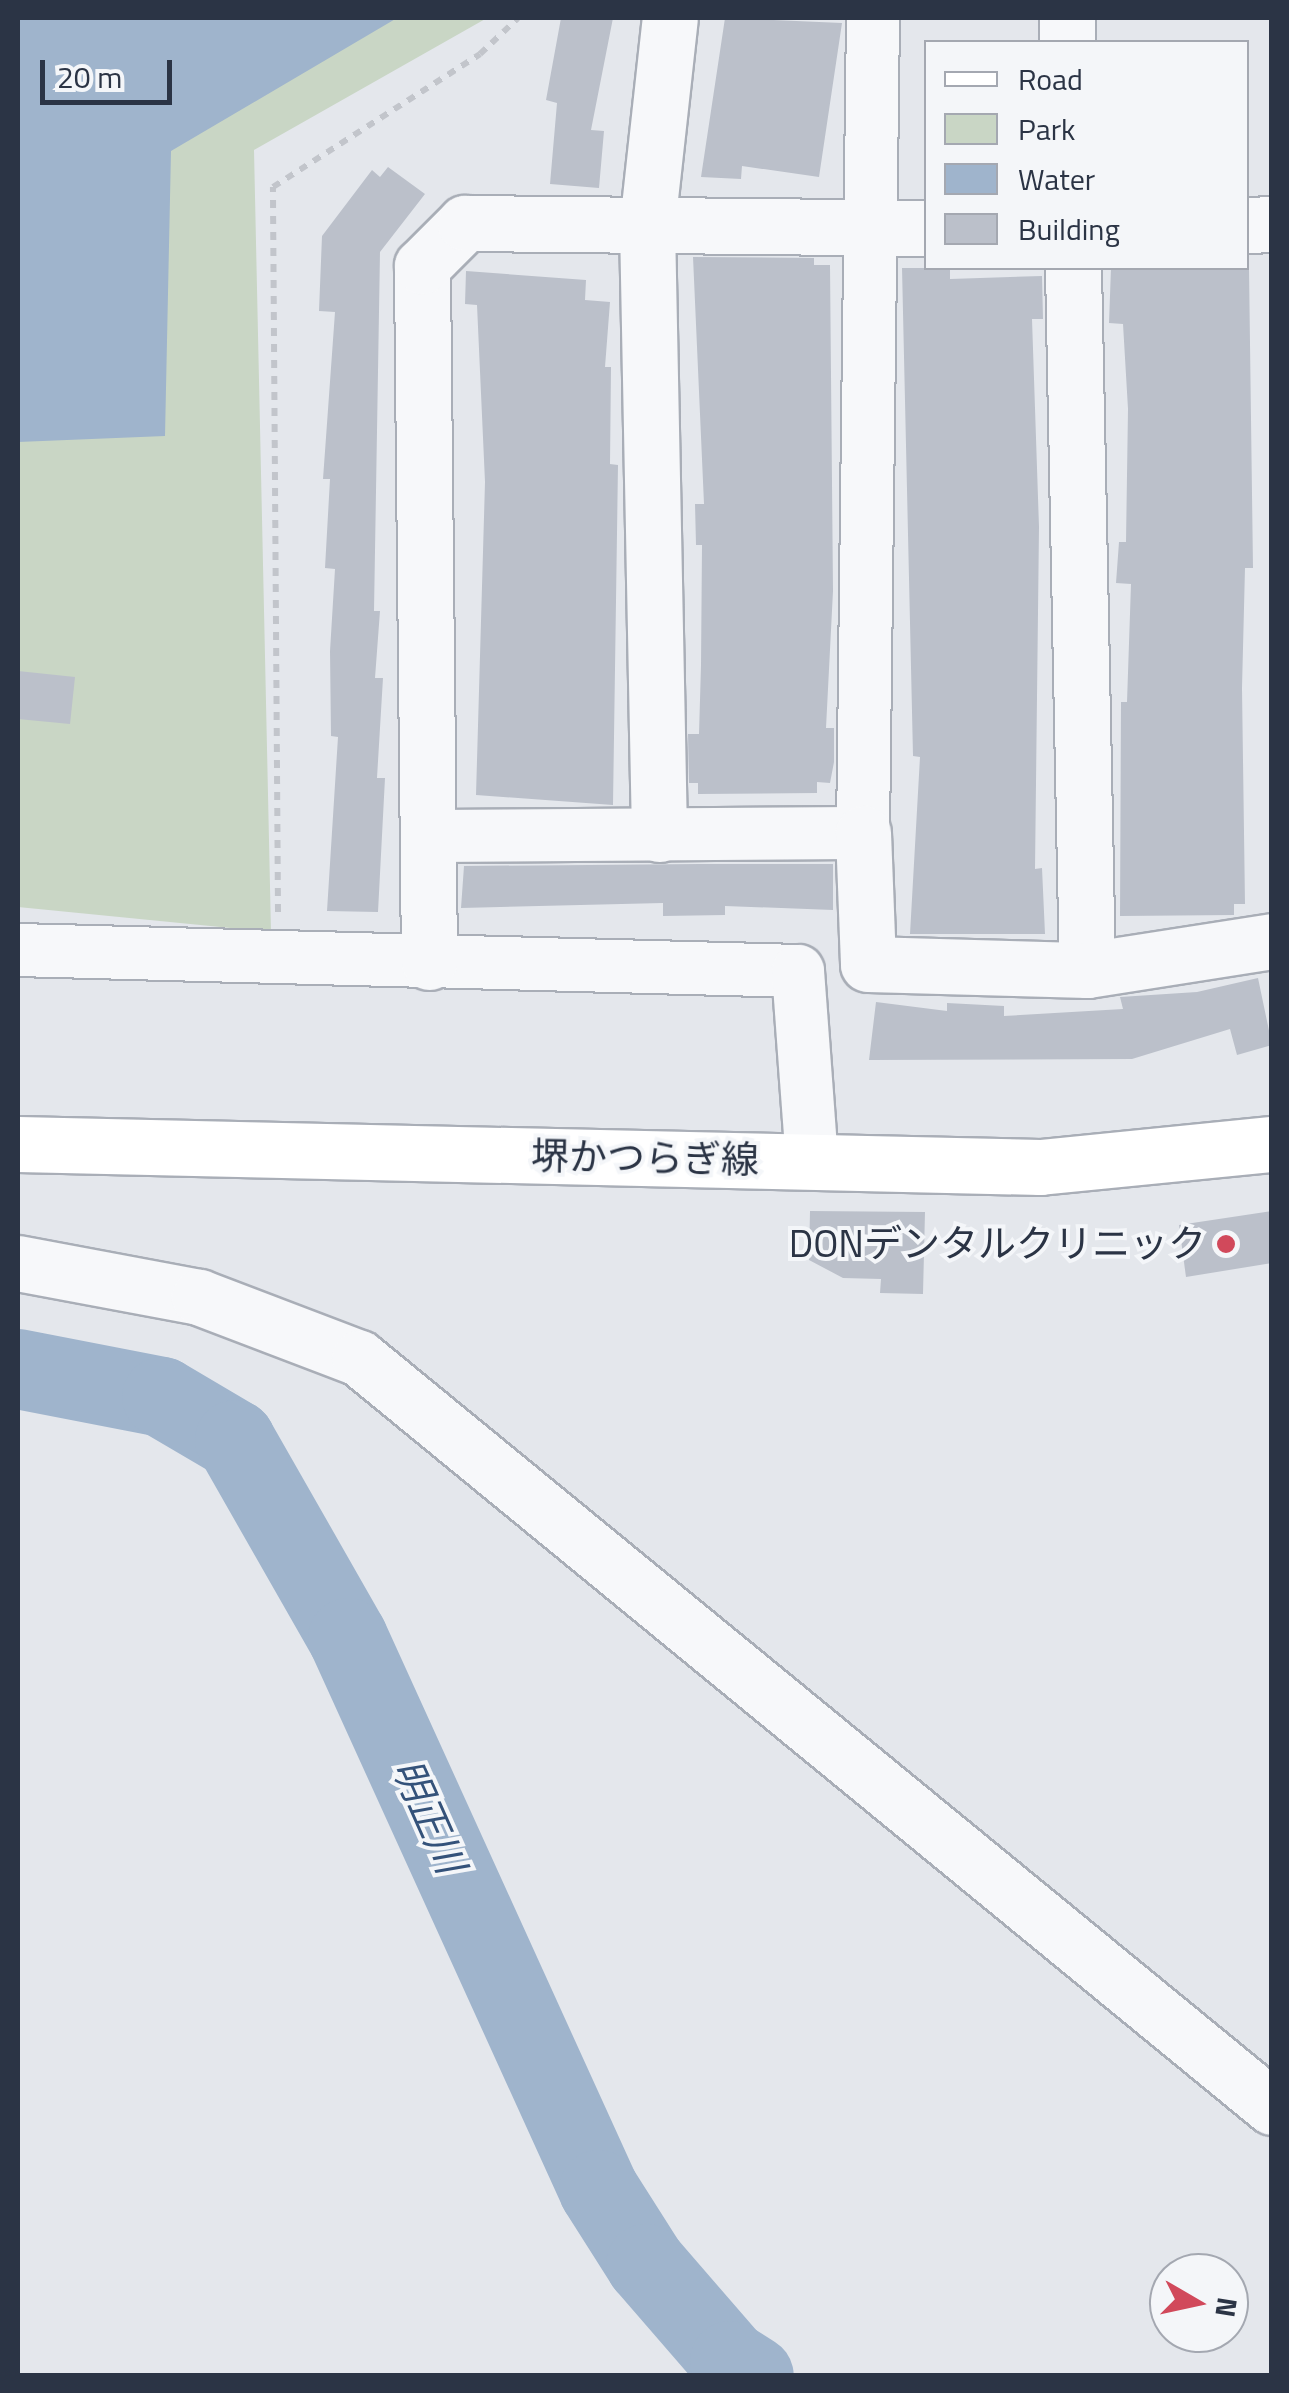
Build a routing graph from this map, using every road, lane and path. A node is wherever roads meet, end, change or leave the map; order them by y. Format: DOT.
graph roads {
  1 [pos="518,18"];
  2 [pos="670,18"];
  3 [pos="873,18"];
  4 [pos="647,224"];
  5 [pos="869,227"];
  6 [pos="924,228"];
  7 [pos="1073,270"];
  8 [pos="863,833"];
  9 [pos="659,834"];
  10 [pos="428,836"];
  11 [pos="1272,941"];
  12 [pos="18,950"];
  13 [pos="280,959"];
  14 [pos="429,962"];
  15 [pos="1087,970"];
  16 [pos="18,1144"];
  17 [pos="1272,1144"];
  18 [pos="812,1162"];
  19 [pos="18,1263"];
  20 [pos="1272,2107"];
  1 -- 13 [label="path"];
  2 -- 4 [label="street"];
  3 -- 5 [label="street"];
  4 -- 5 [label="street"];
  4 -- 9 [label="street"];
  4 -- 10 [label="street"];
  5 -- 6 [label="street"];
  5 -- 8 [label="street"];
  7 -- 15 [label="street"];
  8 -- 9 [label="street"];
  8 -- 15 [label="street"];
  9 -- 10 [label="street"];
  10 -- 14 [label="street"];
  11 -- 15 [label="street"];
  12 -- 13 [label="street"];
  13 -- 14 [label="street"];
  14 -- 18 [label="street"];
  16 -- 18 [label="main road, 堺かつらぎ線"];
  17 -- 18 [label="main road, 堺かつらぎ線"];
  19 -- 20 [label="street"];
}
